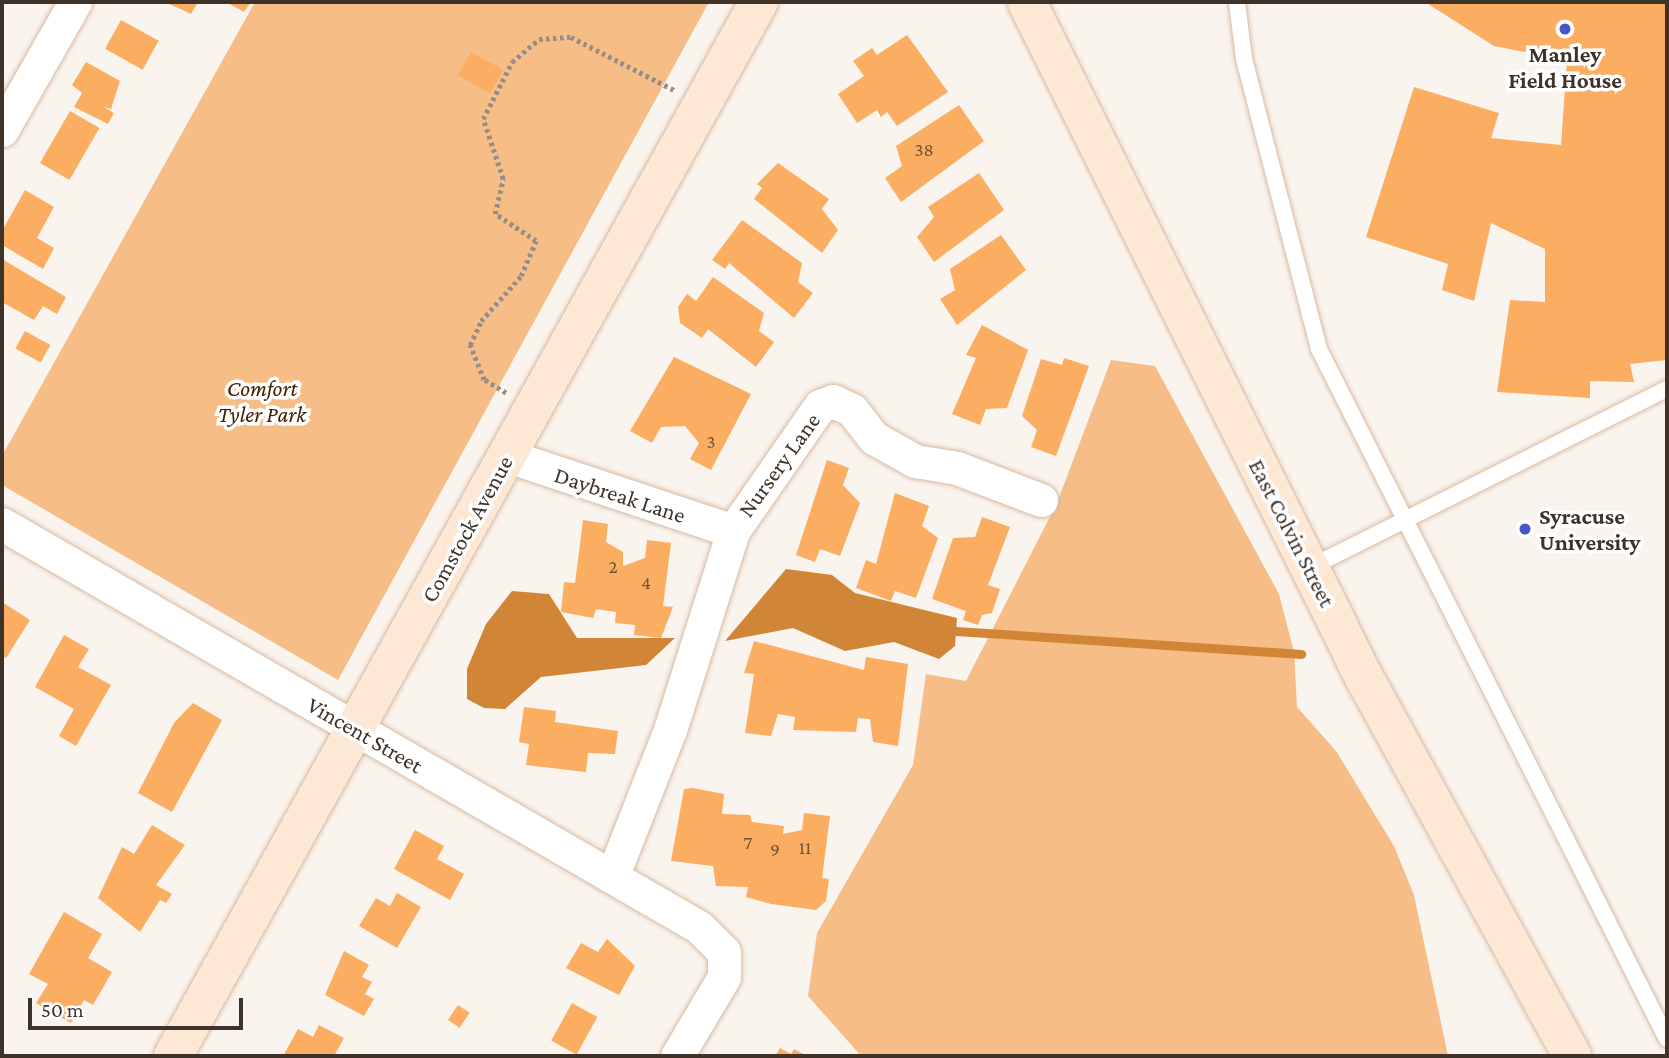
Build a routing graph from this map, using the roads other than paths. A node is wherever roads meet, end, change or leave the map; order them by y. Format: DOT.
graph roads {
  1 [pos="75,2"];
  2 [pos="759,2"];
  3 [pos="1012,2"];
  4 [pos="1027,2"];
  5 [pos="1237,2"];
  6 [pos="1045,41"];
  7 [pos="2,130"];
  8 [pos="1667,389"];
  9 [pos="508,456"];
  10 [pos="1041,500"];
  11 [pos="1403,519"];
  12 [pos="2,524"];
  13 [pos="733,531"];
  14 [pos="1309,568"];
  15 [pos="355,729"];
  16 [pos="612,877"];
  17 [pos="1667,1039"];
  18 [pos="173,1056"];
  19 [pos="677,1056"];
  20 [pos="1572,1056"];
  1 -- 7 [label="street"];
  2 -- 9 [label="street, Comstock Avenue"];
  3 -- 6 [label="street"];
  4 -- 6 [label="street, East Colvin Street"];
  5 -- 11 [label="lane"];
  6 -- 14 [label="street, East Colvin Street"];
  8 -- 11 [label="lane"];
  9 -- 13 [label="street, Daybreak Lane"];
  9 -- 15 [label="street, Comstock Avenue"];
  10 -- 13 [label="street, Nursery Lane"];
  11 -- 14 [label="lane"];
  11 -- 17 [label="lane"];
  12 -- 15 [label="street, Vincent Street"];
  13 -- 16 [label="street, Nursery Lane"];
  14 -- 20 [label="street, East Colvin Street"];
  15 -- 16 [label="street, Vincent Street"];
  15 -- 18 [label="street, Comstock Avenue"];
  16 -- 19 [label="street, Vincent Street"];
}
